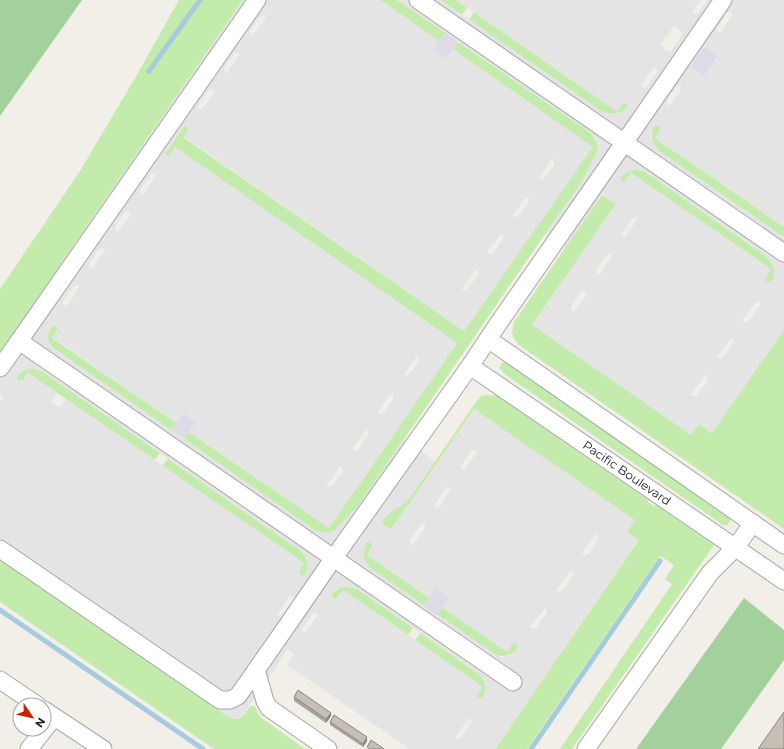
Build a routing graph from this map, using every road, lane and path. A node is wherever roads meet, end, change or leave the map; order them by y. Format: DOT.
graph roads {
  1 [pos="257,0"];
  2 [pos="418,0"];
  3 [pos="723,0"];
  4 [pos="624,142"];
  5 [pos="784,253"];
  6 [pos="488,339"];
  7 [pos="19,341"];
  8 [pos="470,366"];
  9 [pos="0,368"];
  10 [pos="753,523"];
  11 [pos="784,545"];
  12 [pos="735,548"];
  13 [pos="0,549"];
  14 [pos="333,559"];
  15 [pos="784,581"];
  16 [pos="256,670"];
  17 [pos="0,681"];
  18 [pos="513,682"];
  19 [pos="25,697"];
  20 [pos="52,715"];
  21 [pos="36,737"];
  22 [pos="29,749"];
  23 [pos="103,749"];
  24 [pos="328,749"];
  25 [pos="586,749"];
  1 -- 7 [label="street"];
  2 -- 4 [label="street"];
  3 -- 4 [label="street"];
  4 -- 5 [label="street"];
  4 -- 6 [label="street"];
  6 -- 8 [label="street"];
  6 -- 10 [label="street"];
  7 -- 9 [label="street"];
  7 -- 14 [label="street"];
  8 -- 12 [label="street, Pacific Boulevard"];
  8 -- 14 [label="street"];
  10 -- 11 [label="street"];
  10 -- 12 [label="street"];
  12 -- 15 [label="street, Pacific Boulevard"];
  12 -- 25 [label="street"];
  13 -- 16 [label="street"];
  14 -- 16 [label="street"];
  14 -- 18 [label="street"];
  16 -- 24 [label="street"];
  17 -- 19 [label="street"];
  20 -- 23 [label="street"];
  21 -- 22 [label="street"];
}
